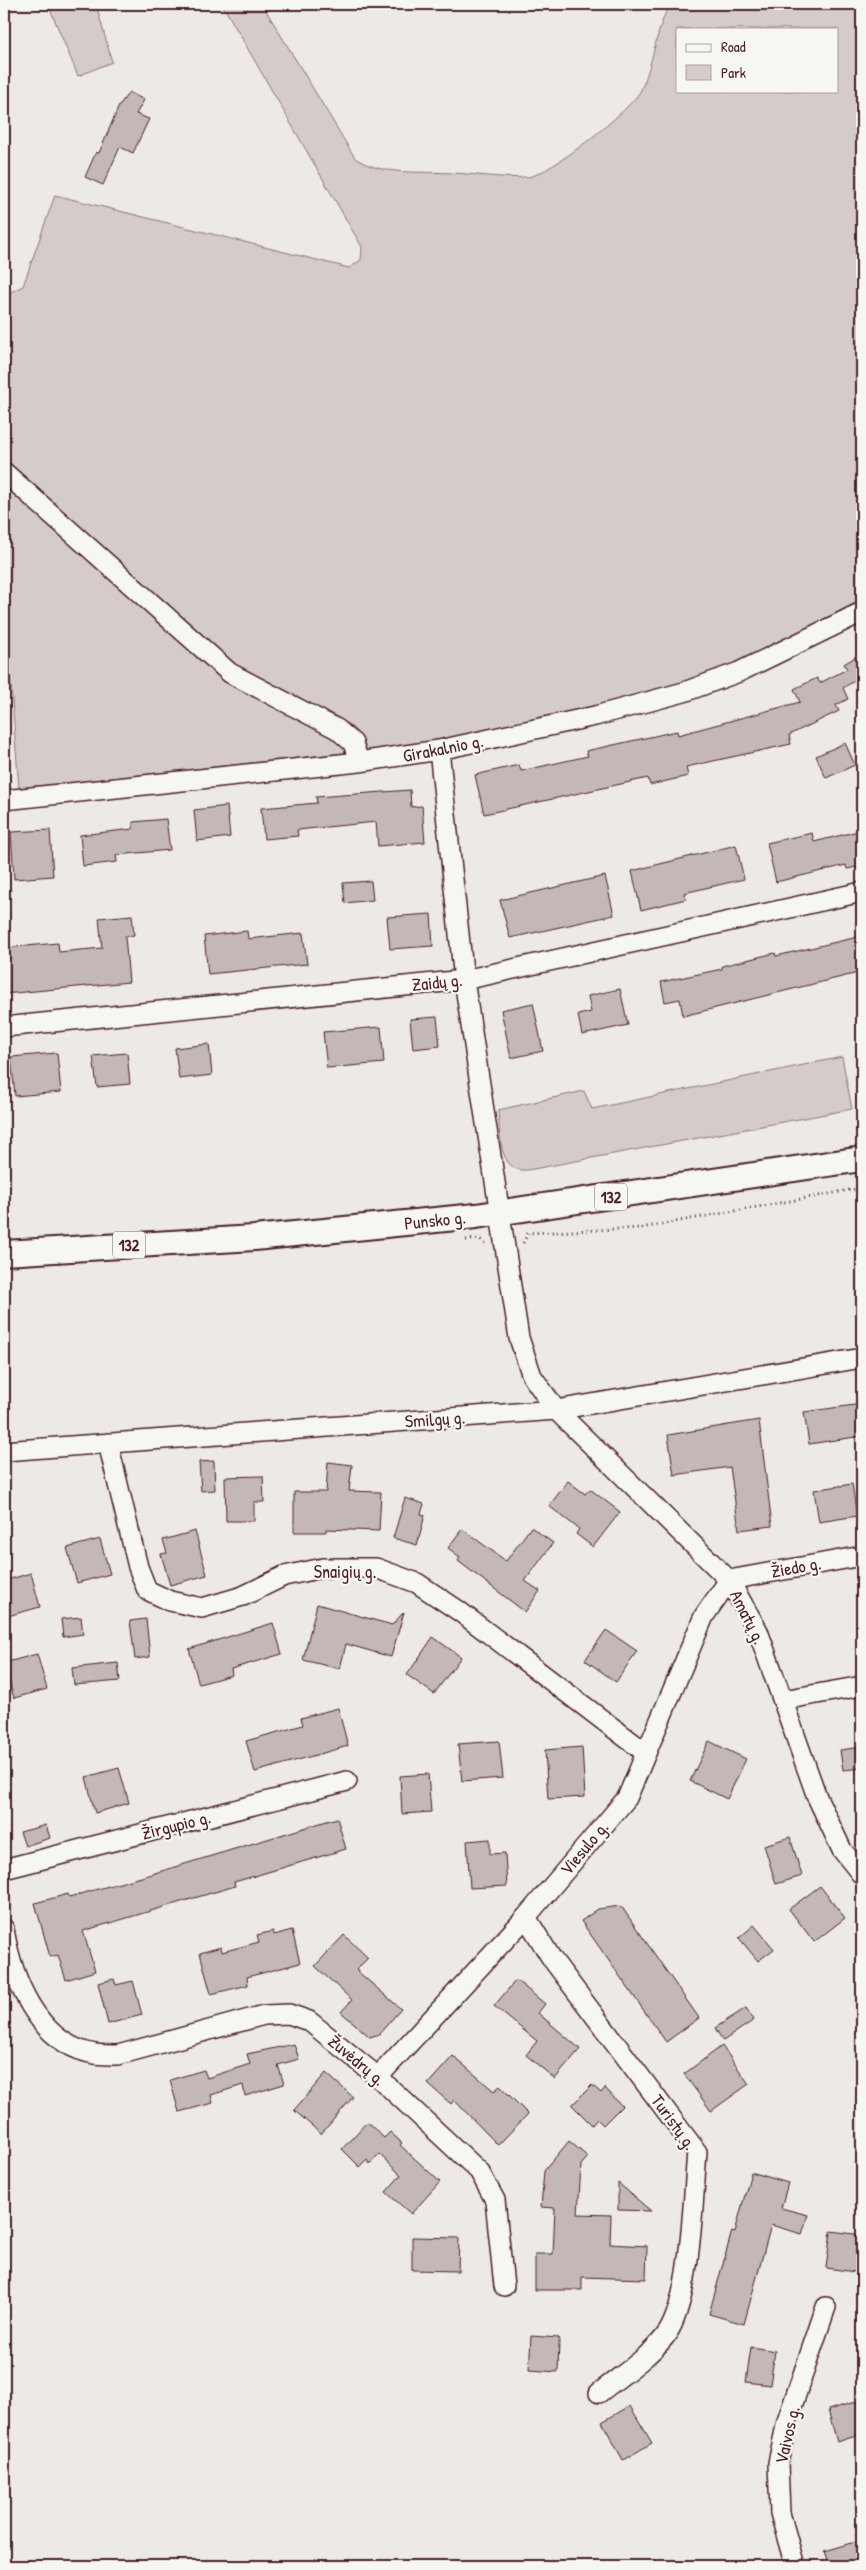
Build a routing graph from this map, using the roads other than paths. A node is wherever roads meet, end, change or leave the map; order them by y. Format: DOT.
graph roads {
  1 [pos="4,472"];
  2 [pos="862,612"];
  3 [pos="439,750"];
  4 [pos="359,762"];
  5 [pos="4,800"];
  6 [pos="862,892"];
  7 [pos="464,980"];
  8 [pos="4,1027"];
  9 [pos="862,1159"];
  10 [pos="501,1213"];
  11 [pos="4,1253"];
  12 [pos="862,1358"];
  13 [pos="556,1410"];
  14 [pos="108,1443"];
  15 [pos="4,1451"];
  16 [pos="862,1556"];
  17 [pos="729,1580"];
  18 [pos="862,1686"];
  19 [pos="783,1700"];
  20 [pos="646,1753"];
  21 [pos="347,1781"];
  22 [pos="4,1870"];
  23 [pos="862,1875"];
  24 [pos="526,1917"];
  25 [pos="4,1929"];
  26 [pos="378,2077"];
  27 [pos="504,2286"];
  28 [pos="826,2308"];
  29 [pos="600,2393"];
  30 [pos="795,2566"];
  1 -- 4 [label="street"];
  2 -- 3 [label="street, Girakalnio g."];
  3 -- 4 [label="street, Girakalnio g."];
  3 -- 7 [label="street, Amatų g."];
  4 -- 5 [label="street, Girakalnio g."];
  6 -- 7 [label="street, Zaidų g."];
  7 -- 8 [label="street, Zaidų g."];
  7 -- 10 [label="street, Amatų g."];
  9 -- 10 [label="main road, Punsko g. / 132"];
  10 -- 11 [label="main road, Punsko g. / 132"];
  10 -- 13 [label="street, Amatų g."];
  12 -- 13 [label="street, Smilgų g."];
  13 -- 14 [label="street, Smilgų g."];
  13 -- 17 [label="street, Amatų g."];
  14 -- 15 [label="street, Smilgų g."];
  14 -- 20 [label="street, Snaigių g."];
  16 -- 17 [label="street, Žiedo g."];
  17 -- 19 [label="street, Amatų g."];
  17 -- 20 [label="street, Viesulo g."];
  18 -- 19 [label="street"];
  19 -- 23 [label="street, Amatų g."];
  20 -- 24 [label="street, Viesulo g."];
  21 -- 22 [label="street, Žirgupio g."];
  24 -- 26 [label="street, Viesulo g."];
  24 -- 29 [label="street, Turistų g."];
  25 -- 26 [label="street, Žuvėdrų g."];
  26 -- 27 [label="street, Žuvėdrų g."];
  28 -- 30 [label="street, Vaivos g."];
}
